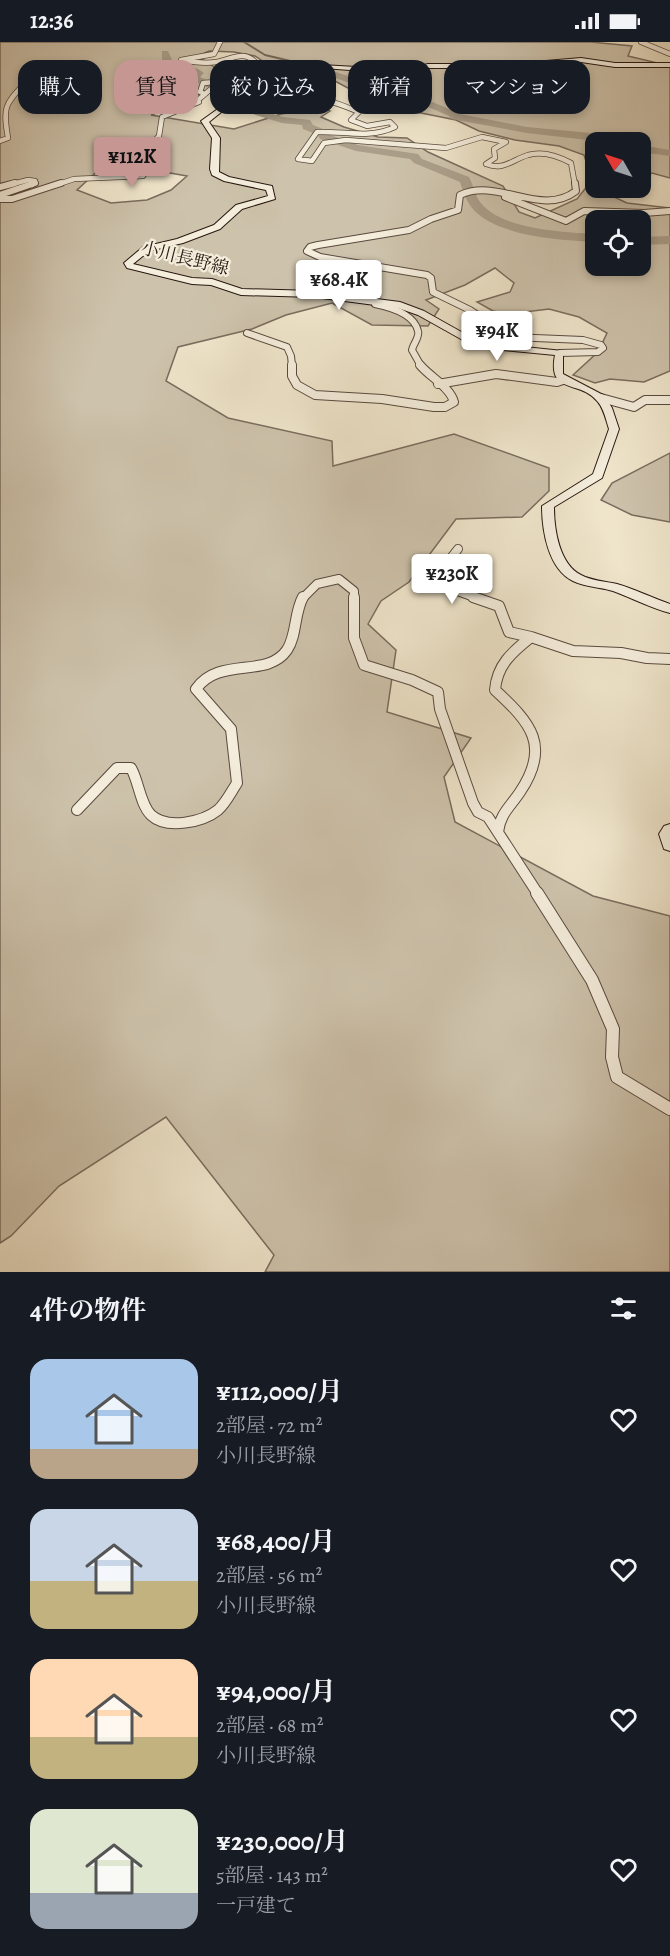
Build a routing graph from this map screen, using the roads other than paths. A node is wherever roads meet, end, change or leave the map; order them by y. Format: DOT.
graph roads {
  1 [pos="220,42"];
  2 [pos="641,42"];
  3 [pos="670,54"];
  4 [pos="670,65"];
  5 [pos="336,66"];
  6 [pos="18,90"];
  7 [pos="210,92"];
  8 [pos="205,94"];
  9 [pos="336,106"];
  10 [pos="214,114"];
  11 [pos="0,141"];
  12 [pos="0,187"];
  13 [pos="477,190"];
  14 [pos="0,197"];
  15 [pos="670,211"];
  16 [pos="371,301"];
  17 [pos="247,333"];
  18 [pos="560,352"];
  19 [pos="563,380"];
  20 [pos="438,384"];
  21 [pos="601,398"];
  22 [pos="670,400"];
  23 [pos="458,549"];
  24 [pos="670,609"];
  25 [pos="531,637"];
  26 [pos="670,659"];
  27 [pos="77,810"];
  28 [pos="670,830"];
  29 [pos="498,832"];
  30 [pos="670,845"];
  31 [pos="670,1109"];
  1 -- 8 [label="street"];
  2 -- 3 [label="street"];
  4 -- 5 [label="main road"];
  6 -- 11 [label="street"];
  7 -- 8 [label="street"];
  8 -- 14 [label="street"];
  9 -- 13 [label="street"];
  10 -- 16 [label="main road, 小川長野線"];
  12 -- 14 [label="street"];
  13 -- 15 [label="street"];
  13 -- 18 [label="street"];
  16 -- 18 [label="main road, 小川長野線"];
  16 -- 20 [label="street"];
  17 -- 20 [label="street"];
  18 -- 19 [label="main road"];
  19 -- 20 [label="street"];
  19 -- 21 [label="main road"];
  21 -- 22 [label="street"];
  21 -- 24 [label="main road"];
  23 -- 25 [label="street"];
  25 -- 26 [label="street"];
  25 -- 29 [label="street"];
  27 -- 29 [label="street"];
  28 -- 30 [label="main road"];
  29 -- 31 [label="street"];
}
